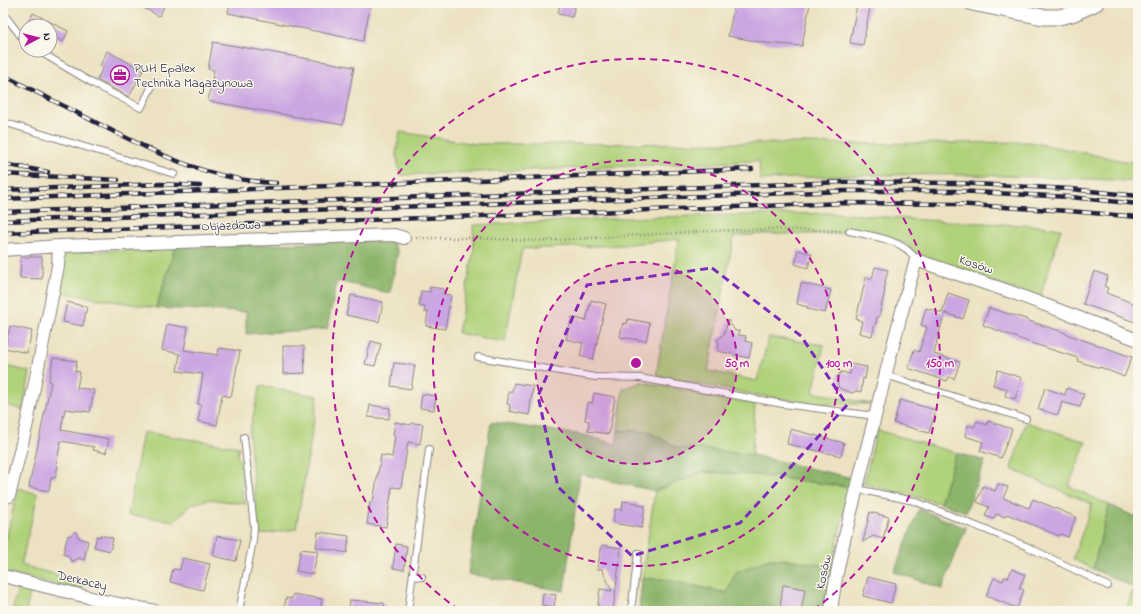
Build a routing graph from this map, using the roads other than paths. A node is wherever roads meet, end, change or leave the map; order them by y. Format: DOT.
graph roads {
  1 [pos="972,3"];
  2 [pos="1096,3"];
  3 [pos="3,13"];
  4 [pos="18,33"];
  5 [pos="50,58"];
  6 [pos="154,82"];
  7 [pos="3,122"];
  8 [pos="174,174"];
  9 [pos="849,231"];
  10 [pos="404,238"];
  11 [pos="59,246"];
  12 [pos="3,250"];
  13 [pos="916,260"];
  14 [pos="1138,340"];
  15 [pos="478,357"];
  16 [pos="886,375"];
  17 [pos="875,416"];
  18 [pos="1026,419"];
  19 [pos="244,437"];
  20 [pos="429,449"];
  21 [pos="857,489"];
  22 [pos="9,496"];
  23 [pos="638,553"];
  24 [pos="3,576"];
  25 [pos="413,576"];
  26 [pos="422,576"];
  27 [pos="1108,586"];
  28 [pos="155,611"];
  29 [pos="239,611"];
  30 [pos="408,611"];
  31 [pos="631,611"];
  32 [pos="832,611"];
  1 -- 2 [label="street"];
  3 -- 4 [label="lane"];
  5 -- 6 [label="lane"];
  7 -- 8 [label="lane"];
  9 -- 13 [label="lane"];
  10 -- 11 [label="street, Objazdowa"];
  11 -- 12 [label="street, Objazdowa"];
  11 -- 22 [label="street"];
  13 -- 14 [label="street, Kosów"];
  13 -- 16 [label="street, Kosów"];
  15 -- 17 [label="lane"];
  16 -- 17 [label="street, Kosów"];
  16 -- 18 [label="lane"];
  17 -- 21 [label="street, Kosów"];
  19 -- 29 [label="lane"];
  20 -- 25 [label="lane"];
  21 -- 27 [label="lane"];
  21 -- 32 [label="street, Kosów"];
  23 -- 31 [label="lane"];
  24 -- 28 [label="street, Derkaczy"];
  25 -- 26 [label="lane"];
  25 -- 30 [label="lane"];
}
